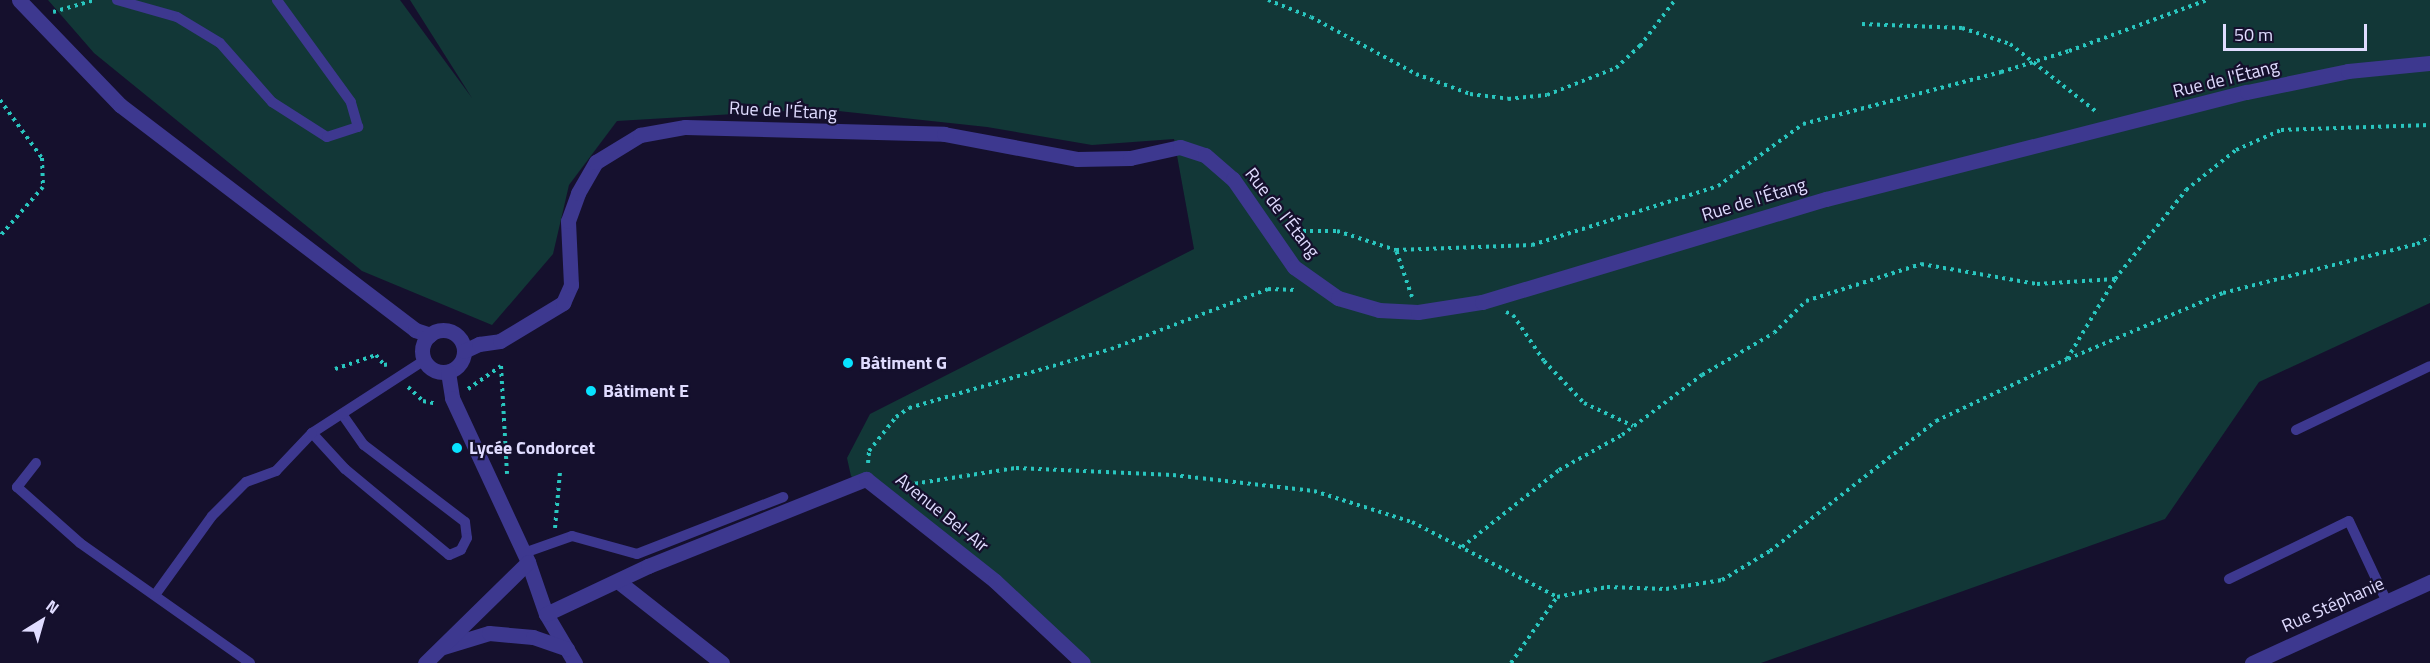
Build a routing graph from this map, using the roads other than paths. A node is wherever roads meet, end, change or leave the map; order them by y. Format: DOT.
graph roads {
  1 [pos="19,0"];
  2 [pos="117,0"];
  3 [pos="277,0"];
  4 [pos="2430,63"];
  5 [pos="430,335"];
  6 [pos="464,351"];
  7 [pos="424,360"];
  8 [pos="2430,366"];
  9 [pos="448,372"];
  10 [pos="342,414"];
  11 [pos="2296,430"];
  12 [pos="312,433"];
  13 [pos="36,463"];
  14 [pos="783,497"];
  15 [pos="526,557"];
  16 [pos="2229,579"];
  17 [pos="619,582"];
  18 [pos="2430,582"];
  19 [pos="154,596"];
  20 [pos="2387,602"];
  21 [pos="546,614"];
  22 [pos="571,656"];
  23 [pos="430,657"];
  24 [pos="250,663"];
  25 [pos="722,663"];
  26 [pos="1083,663"];
  27 [pos="2252,663"];
  1 -- 5 [label="street"];
  2 -- 3 [label="lane"];
  4 -- 6 [label="street, Rue de l'Étang"];
  5 -- 6 [label="street"];
  5 -- 7 [label="street"];
  6 -- 9 [label="street"];
  7 -- 9 [label="street"];
  7 -- 10 [label="lane"];
  8 -- 11 [label="lane"];
  9 -- 15 [label="street"];
  10 -- 12 [label="lane"];
  10 -- 12 [label="lane"];
  12 -- 19 [label="lane"];
  13 -- 19 [label="lane"];
  14 -- 15 [label="lane"];
  15 -- 21 [label="street"];
  15 -- 23 [label="street"];
  16 -- 20 [label="lane"];
  17 -- 21 [label="street, Avenue Bel-Air"];
  17 -- 25 [label="street"];
  17 -- 26 [label="street, Avenue Bel-Air"];
  18 -- 20 [label="street, Rue Stéphanie"];
  19 -- 24 [label="lane"];
  20 -- 27 [label="street, Rue Stéphanie"];
  21 -- 22 [label="street"];
  22 -- 23 [label="street"];
}
